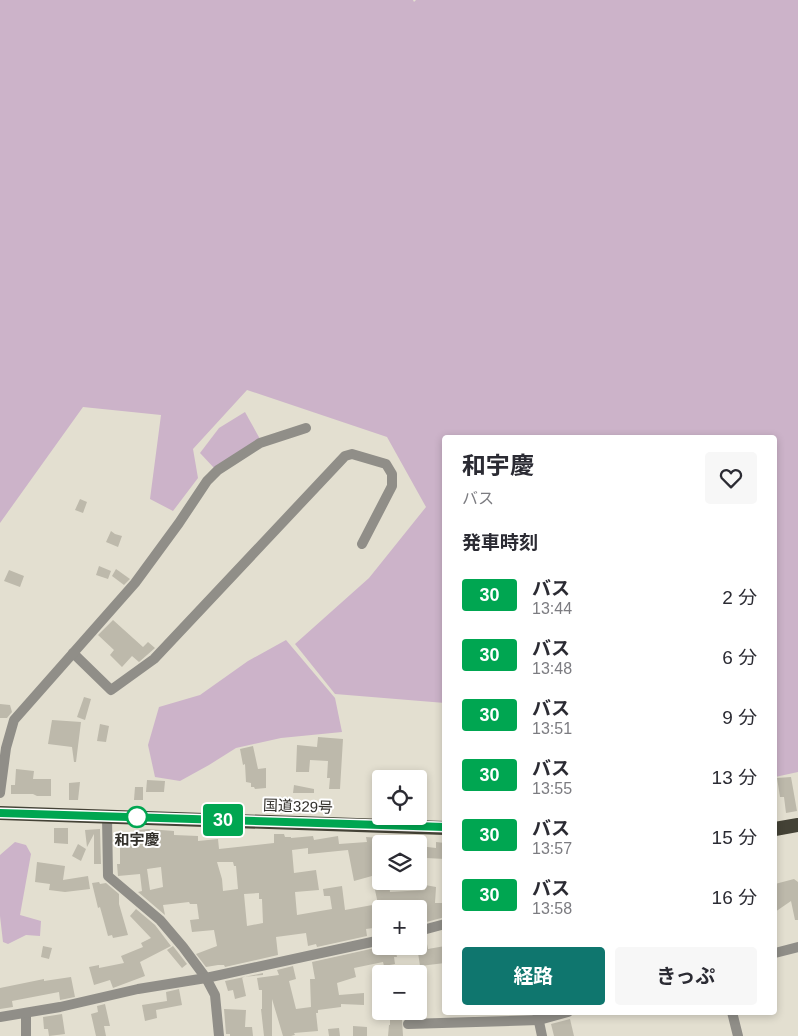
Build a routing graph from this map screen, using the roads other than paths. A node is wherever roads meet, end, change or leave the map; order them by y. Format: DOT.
graph roads {
  1 [pos="306,428"];
  2 [pos="362,544"];
  3 [pos="73,653"];
  4 [pos="0,793"];
  5 [pos="0,813"];
  6 [pos="107,816"];
  7 [pos="798,825"];
  8 [pos="442,828"];
  9 [pos="777,829"];
  10 [pos="442,925"];
  11 [pos="427,929"];
  12 [pos="372,942"];
  13 [pos="798,947"];
  14 [pos="777,952"];
  15 [pos="206,978"];
  16 [pos="26,1014"];
  17 [pos="554,1015"];
  18 [pos="733,1015"];
  19 [pos="0,1018"];
  20 [pos="541,1018"];
  21 [pos="408,1024"];
  22 [pos="26,1036"];
  23 [pos="219,1036"];
  24 [pos="542,1036"];
  25 [pos="738,1036"];
  1 -- 3 [label="street"];
  2 -- 3 [label="street"];
  3 -- 4 [label="street"];
  5 -- 6 [label="highway, 国道329号"];
  6 -- 8 [label="highway, 国道329号"];
  6 -- 15 [label="street"];
  7 -- 9 [label="highway"];
  10 -- 11 [label="street"];
  12 -- 15 [label="street"];
  13 -- 14 [label="street"];
  15 -- 16 [label="street"];
  15 -- 23 [label="street"];
  16 -- 19 [label="street"];
  16 -- 22 [label="street"];
  17 -- 20 [label="street"];
  18 -- 25 [label="street"];
  20 -- 21 [label="street"];
  20 -- 24 [label="street"];
}
